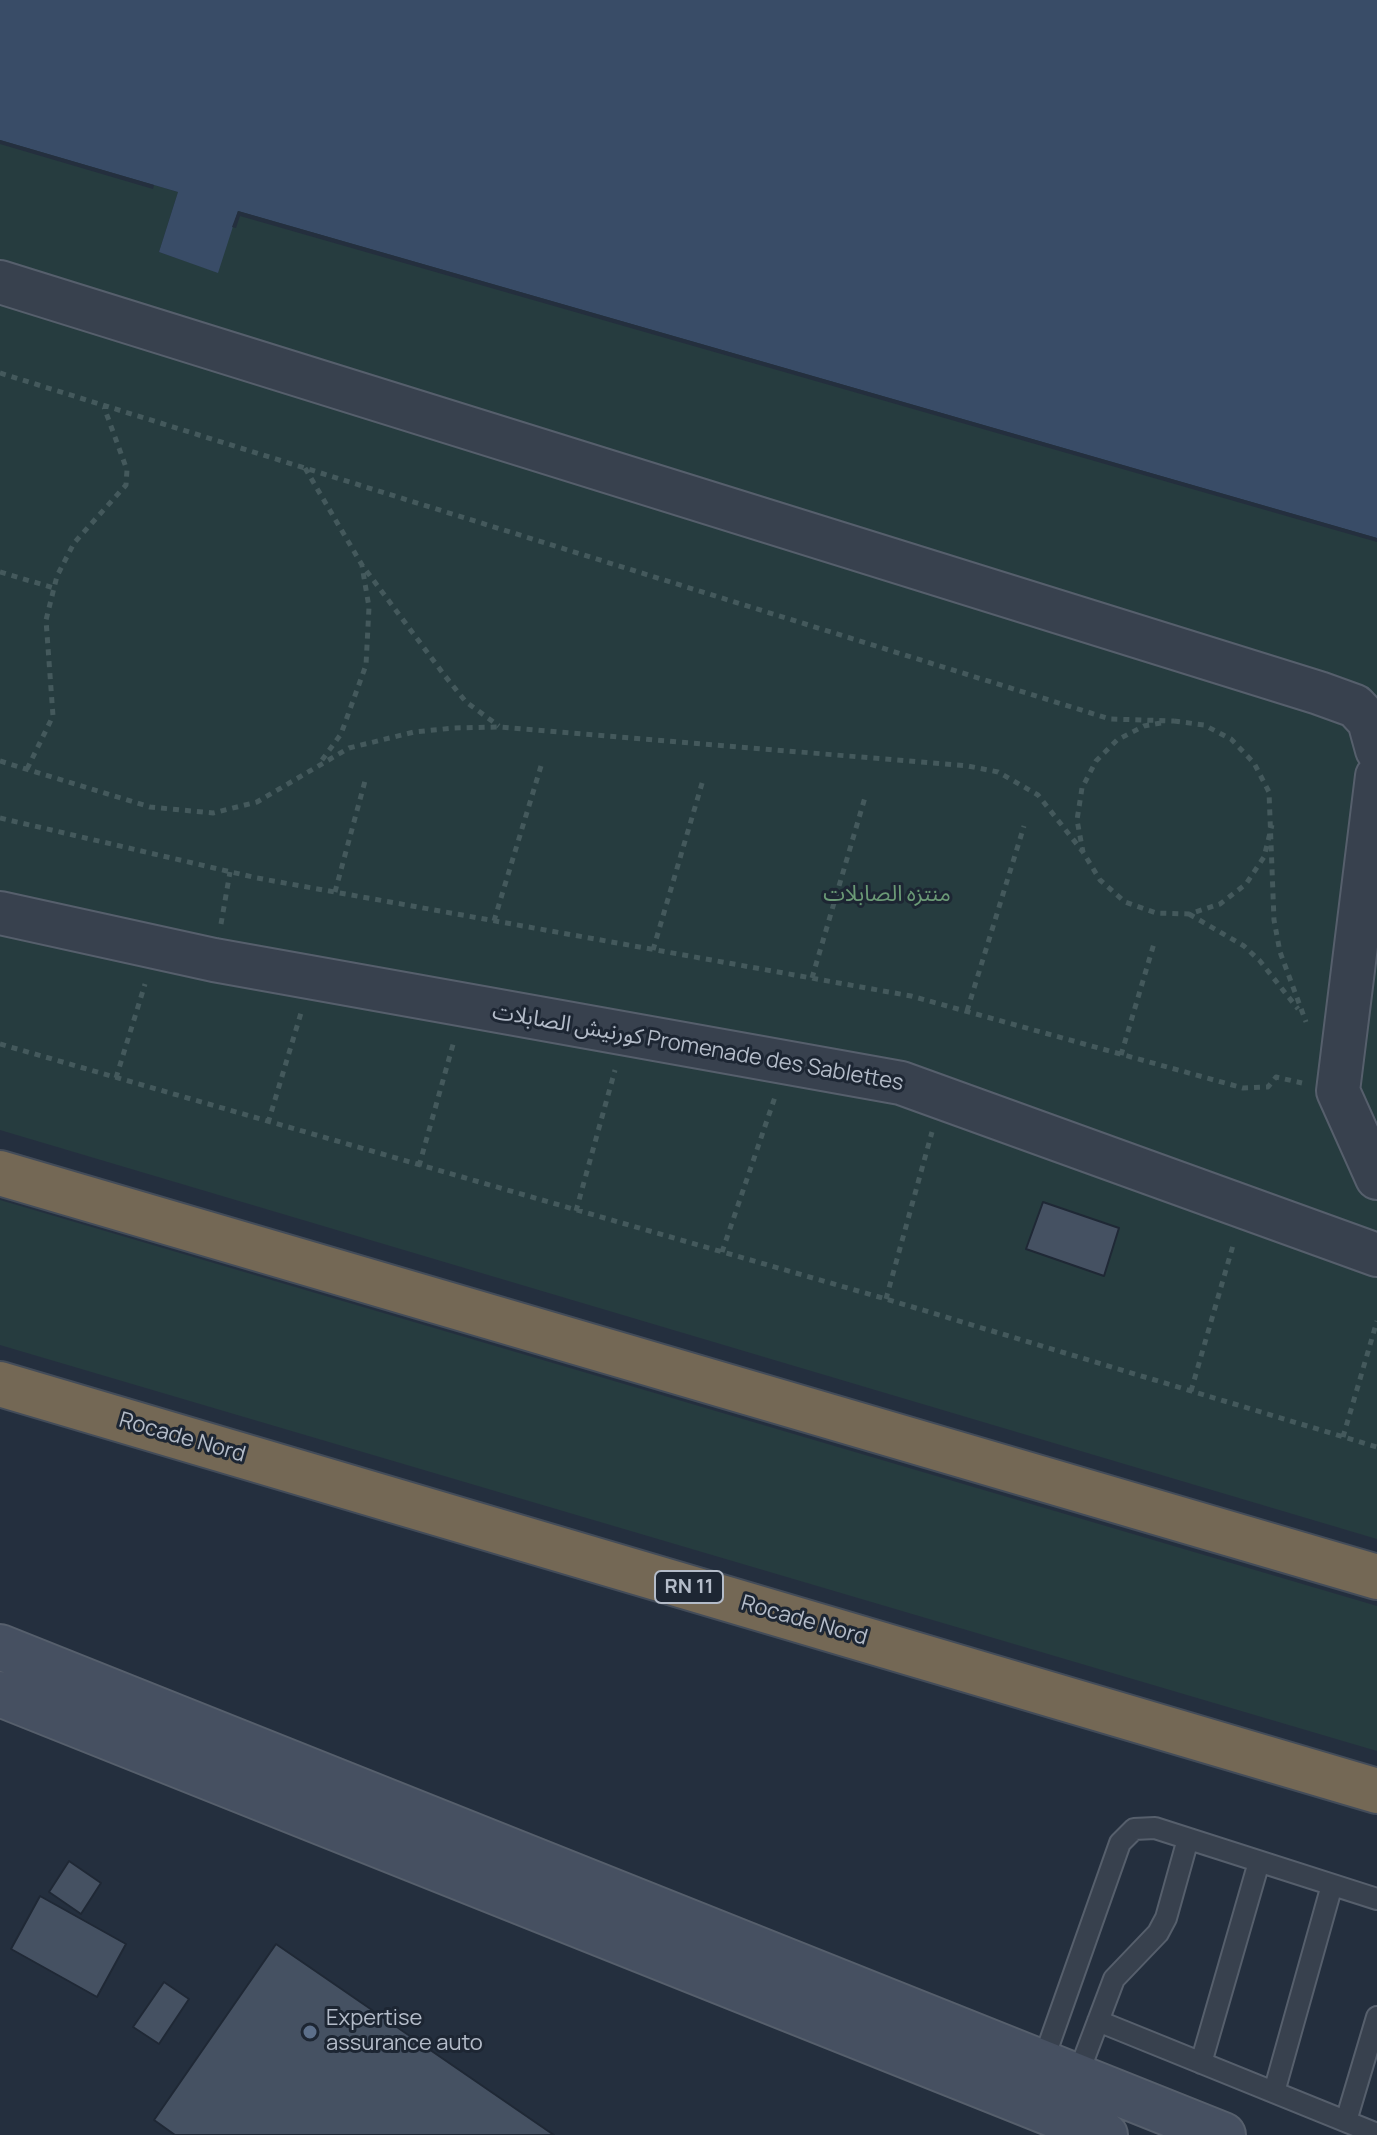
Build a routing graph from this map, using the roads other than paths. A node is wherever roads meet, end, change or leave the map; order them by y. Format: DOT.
graph roads {
  1 [pos="0,282"];
  2 [pos="1377,750"];
  3 [pos="1377,776"];
  4 [pos="0,913"];
  5 [pos="0,1173"];
  6 [pos="1377,1178"];
  7 [pos="1377,1255"];
  8 [pos="0,1384"];
  9 [pos="1377,1577"];
  10 [pos="0,1647"];
  11 [pos="0,1694"];
  12 [pos="303,1769"];
  13 [pos="1377,1791"];
  14 [pos="279,1805"];
  15 [pos="1188,1839"];
  16 [pos="1259,1862"];
  17 [pos="1332,1885"];
  18 [pos="1377,1899"];
  19 [pos="1377,2017"];
  20 [pos="1098,2021"];
  21 [pos="1201,2063"];
  22 [pos="1274,2092"];
  23 [pos="1076,2103"];
  24 [pos="1346,2121"];
  25 [pos="1377,2134"];
  26 [pos="1223,2135"];
  1 -- 2 [label="street"];
  3 -- 6 [label="street"];
  4 -- 7 [label="street, كورنيش الصابلات Promenade des Sablettes"];
  5 -- 9 [label="highway"];
  8 -- 13 [label="highway, Rocade Nord / RN 11"];
  10 -- 12 [label="street"];
  11 -- 14 [label="street"];
  12 -- 14 [label="street"];
  12 -- 23 [label="street"];
  14 -- 23 [label="street"];
  15 -- 16 [label="lane"];
  15 -- 20 [label="lane"];
  15 -- 23 [label="lane"];
  16 -- 17 [label="lane"];
  16 -- 21 [label="lane"];
  17 -- 18 [label="lane"];
  17 -- 22 [label="lane"];
  19 -- 24 [label="lane"];
  20 -- 21 [label="lane"];
  20 -- 23 [label="lane"];
  21 -- 22 [label="lane"];
  22 -- 24 [label="lane"];
  23 -- 26 [label="street"];
  24 -- 25 [label="lane"];
}
